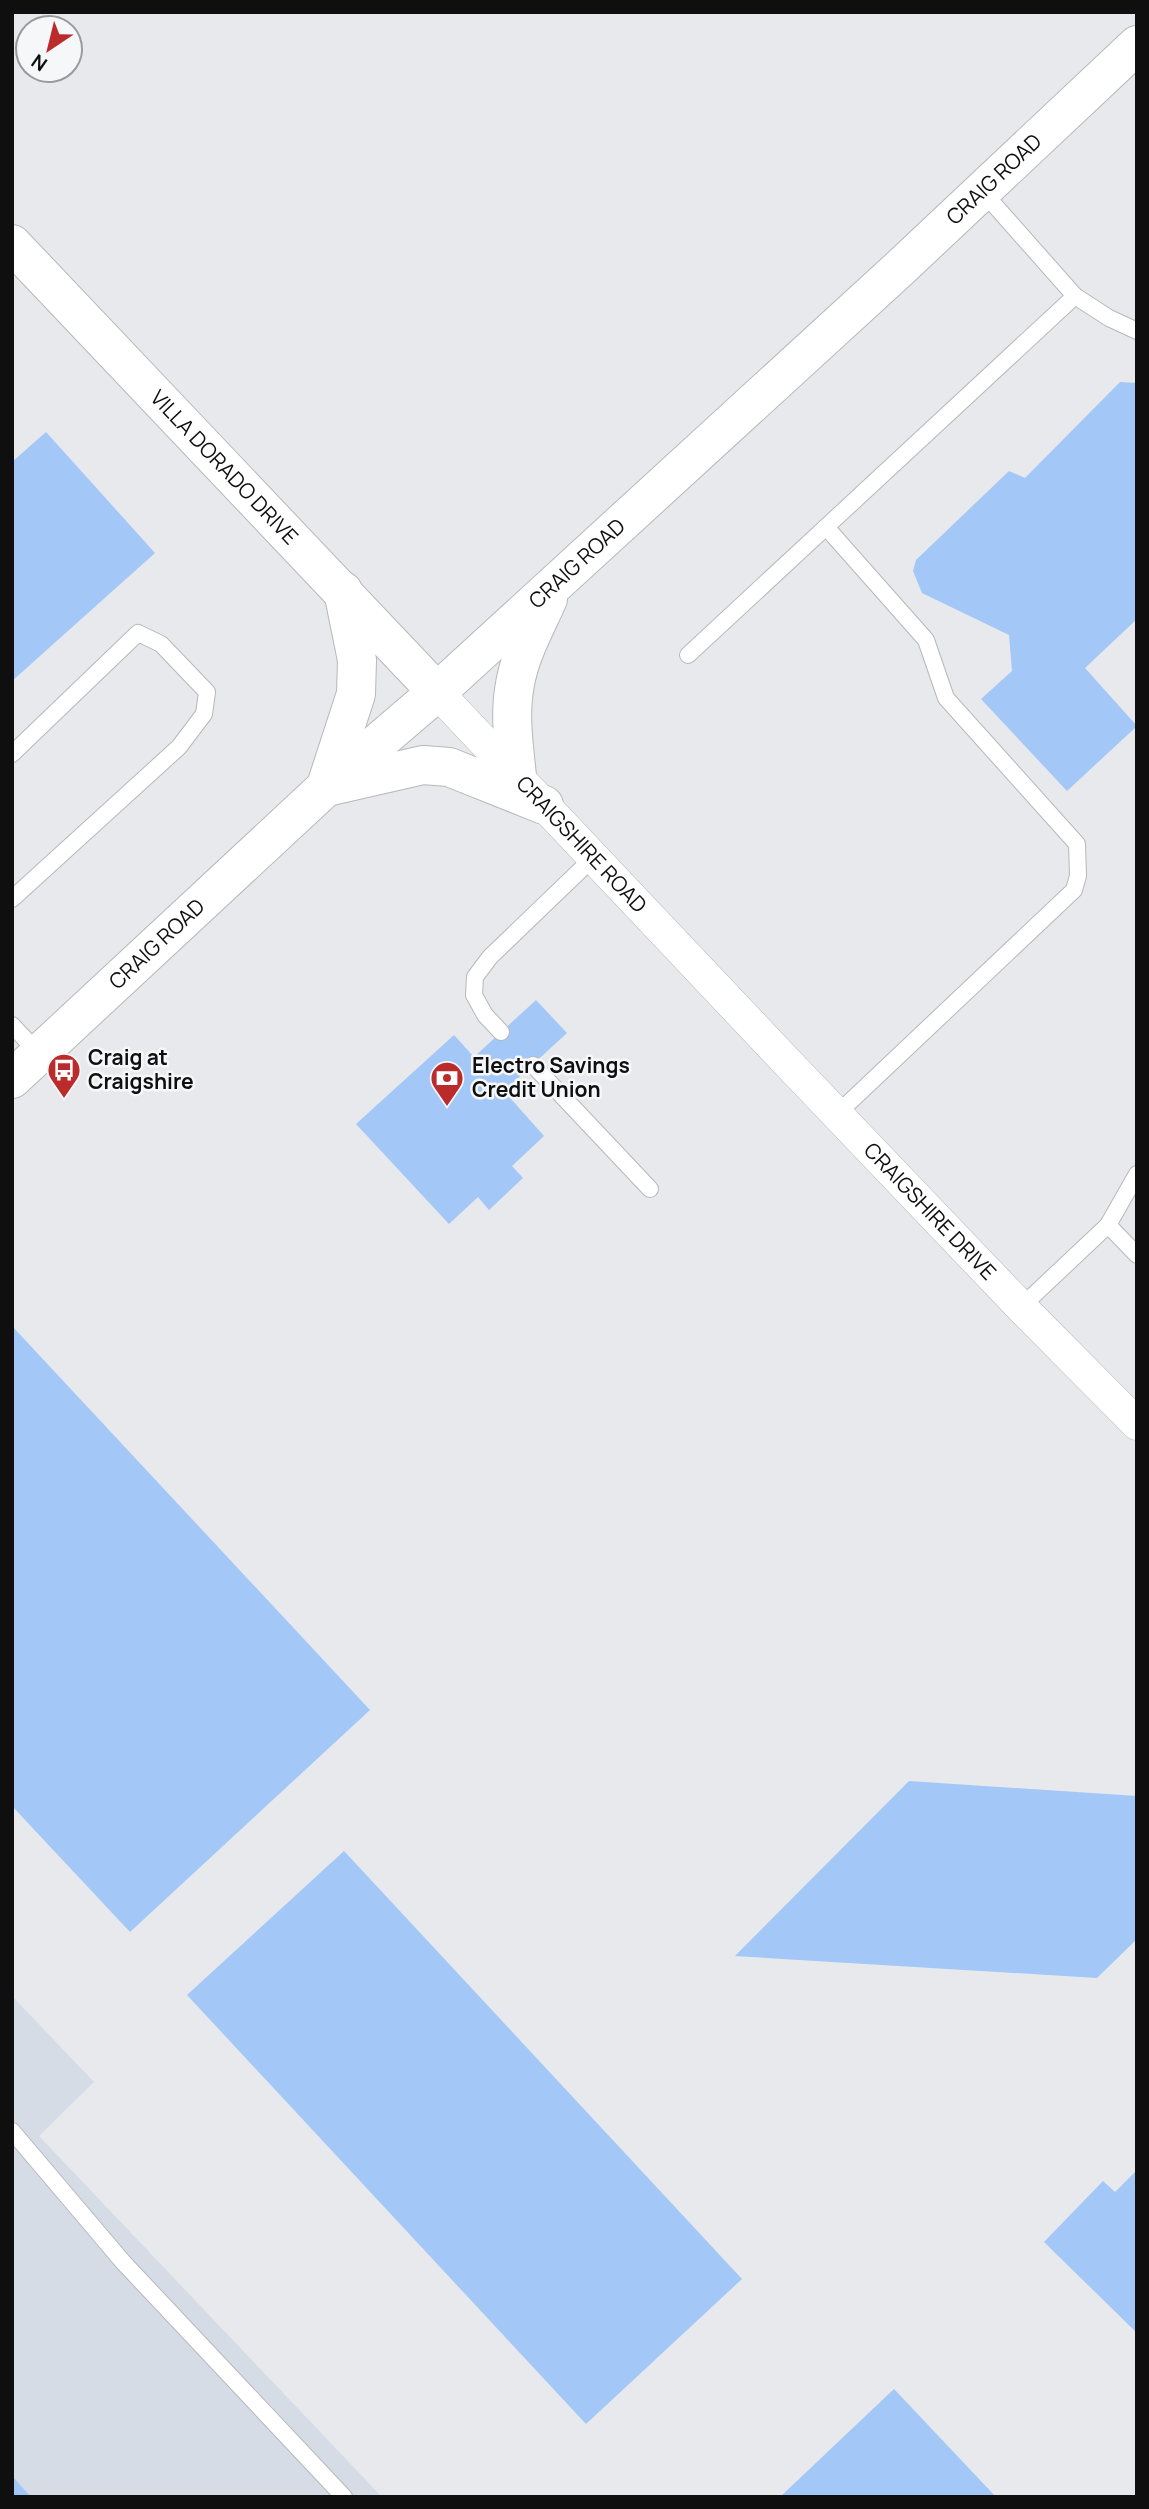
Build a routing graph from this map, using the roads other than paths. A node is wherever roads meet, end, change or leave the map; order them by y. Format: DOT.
graph roads {
  1 [pos="1137,45"];
  2 [pos="982,191"];
  3 [pos="12,244"];
  4 [pos="1075,296"];
  5 [pos="1137,331"];
  6 [pos="826,527"];
  7 [pos="554,584"];
  8 [pos="343,591"];
  9 [pos="688,655"];
  10 [pos="437,692"];
  11 [pos="12,754"];
  12 [pos="517,776"];
  13 [pos="326,787"];
  14 [pos="544,805"];
  15 [pos="594,858"];
  16 [pos="12,899"];
  17 [pos="725,996"];
  18 [pos="12,1025"];
  19 [pos="501,1032"];
  20 [pos="533,1065"];
  21 [pos="25,1066"];
  22 [pos="838,1114"];
  23 [pos="1137,1174"];
  24 [pos="650,1189"];
  25 [pos="1108,1225"];
  26 [pos="1137,1255"];
  27 [pos="1021,1307"];
  28 [pos="1137,1424"];
  29 [pos="12,2131"];
  30 [pos="344,2497"];
  1 -- 2 [label="main road, CRAIG ROAD"];
  2 -- 4 [label="lane"];
  2 -- 7 [label="main road, CRAIG ROAD"];
  3 -- 8 [label="main road, VILLA DORADO DRIVE"];
  4 -- 5 [label="lane"];
  4 -- 6 [label="lane"];
  6 -- 9 [label="lane"];
  6 -- 22 [label="lane"];
  7 -- 10 [label="main road, CRAIG ROAD"];
  7 -- 12 [label="main road"];
  8 -- 10 [label="main road, VILLA DORADO DRIVE"];
  8 -- 13 [label="main road"];
  10 -- 12 [label="street, CRAIGSHIRE ROAD"];
  10 -- 13 [label="main road, CRAIG ROAD"];
  11 -- 16 [label="lane"];
  12 -- 14 [label="street, CRAIGSHIRE ROAD"];
  13 -- 14 [label="main road"];
  13 -- 21 [label="main road, CRAIG ROAD"];
  14 -- 15 [label="street, CRAIGSHIRE ROAD"];
  15 -- 17 [label="street, CRAIGSHIRE ROAD"];
  15 -- 19 [label="lane"];
  17 -- 22 [label="street, CRAIGSHIRE DRIVE"];
  18 -- 21 [label="lane"];
  20 -- 24 [label="lane"];
  22 -- 27 [label="street, CRAIGSHIRE DRIVE"];
  23 -- 25 [label="lane"];
  25 -- 26 [label="lane"];
  25 -- 27 [label="lane"];
  27 -- 28 [label="street, CRAIGSHIRE DRIVE"];
  29 -- 30 [label="lane"];
}
